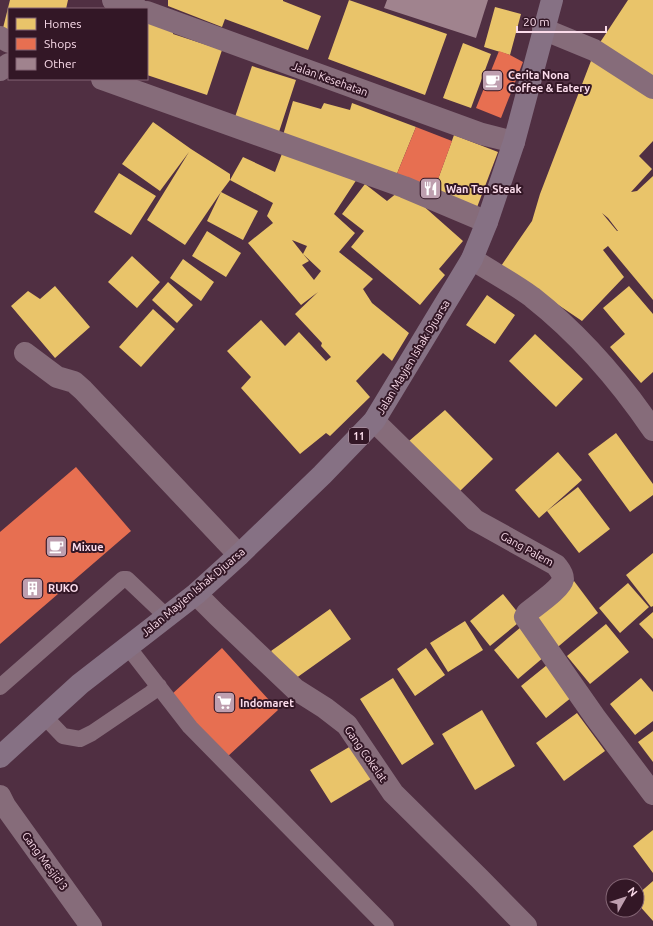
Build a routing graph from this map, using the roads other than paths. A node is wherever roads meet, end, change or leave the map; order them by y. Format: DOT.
graph roads {
  1 [pos="113,0"];
  2 [pos="552,0"];
  3 [pos="135,8"];
  4 [pos="148,12"];
  5 [pos="543,29"];
  6 [pos="105,80"];
  7 [pos="653,88"];
  8 [pos="514,142"];
  9 [pos="487,222"];
  10 [pos="472,259"];
  11 [pos="25,353"];
  12 [pos="374,421"];
  13 [pos="653,430"];
  14 [pos="239,555"];
  15 [pos="196,594"];
  16 [pos="166,616"];
  17 [pos="128,647"];
  18 [pos="159,686"];
  19 [pos="0,687"];
  20 [pos="44,716"];
  21 [pos="0,757"];
  22 [pos="653,794"];
  23 [pos="0,796"];
  24 [pos="91,926"];
  25 [pos="386,926"];
  26 [pos="526,926"];
  1 -- 3 [label="street"];
  2 -- 5 [label="main road, Jalan Mayjen Ishak Djuarsa / 11"];
  4 -- 8 [label="street, Jalan Kesehatan"];
  5 -- 7 [label="street"];
  5 -- 8 [label="main road, Jalan Mayjen Ishak Djuarsa / 11"];
  6 -- 9 [label="street"];
  8 -- 9 [label="main road, Jalan Mayjen Ishak Djuarsa / 11"];
  9 -- 10 [label="main road, Jalan Mayjen Ishak Djuarsa / 11"];
  10 -- 12 [label="main road, Jalan Mayjen Ishak Djuarsa / 11"];
  10 -- 13 [label="street"];
  11 -- 14 [label="street"];
  12 -- 14 [label="main road, Jalan Mayjen Ishak Djuarsa / 11"];
  12 -- 22 [label="street, Gang Palem"];
  14 -- 15 [label="main road, Jalan Mayjen Ishak Djuarsa / 11"];
  15 -- 16 [label="main road, Jalan Mayjen Ishak Djuarsa / 11"];
  15 -- 26 [label="street, Gang Cokelat"];
  16 -- 17 [label="main road, Jalan Mayjen Ishak Djuarsa / 11"];
  16 -- 19 [label="lane"];
  17 -- 18 [label="lane"];
  17 -- 20 [label="main road, Jalan Mayjen Ishak Djuarsa / 11"];
  18 -- 20 [label="lane"];
  18 -- 25 [label="lane"];
  20 -- 21 [label="main road, Jalan Mayjen Ishak Djuarsa / 11"];
  23 -- 24 [label="street, Gang Mesjid 3"];
}
